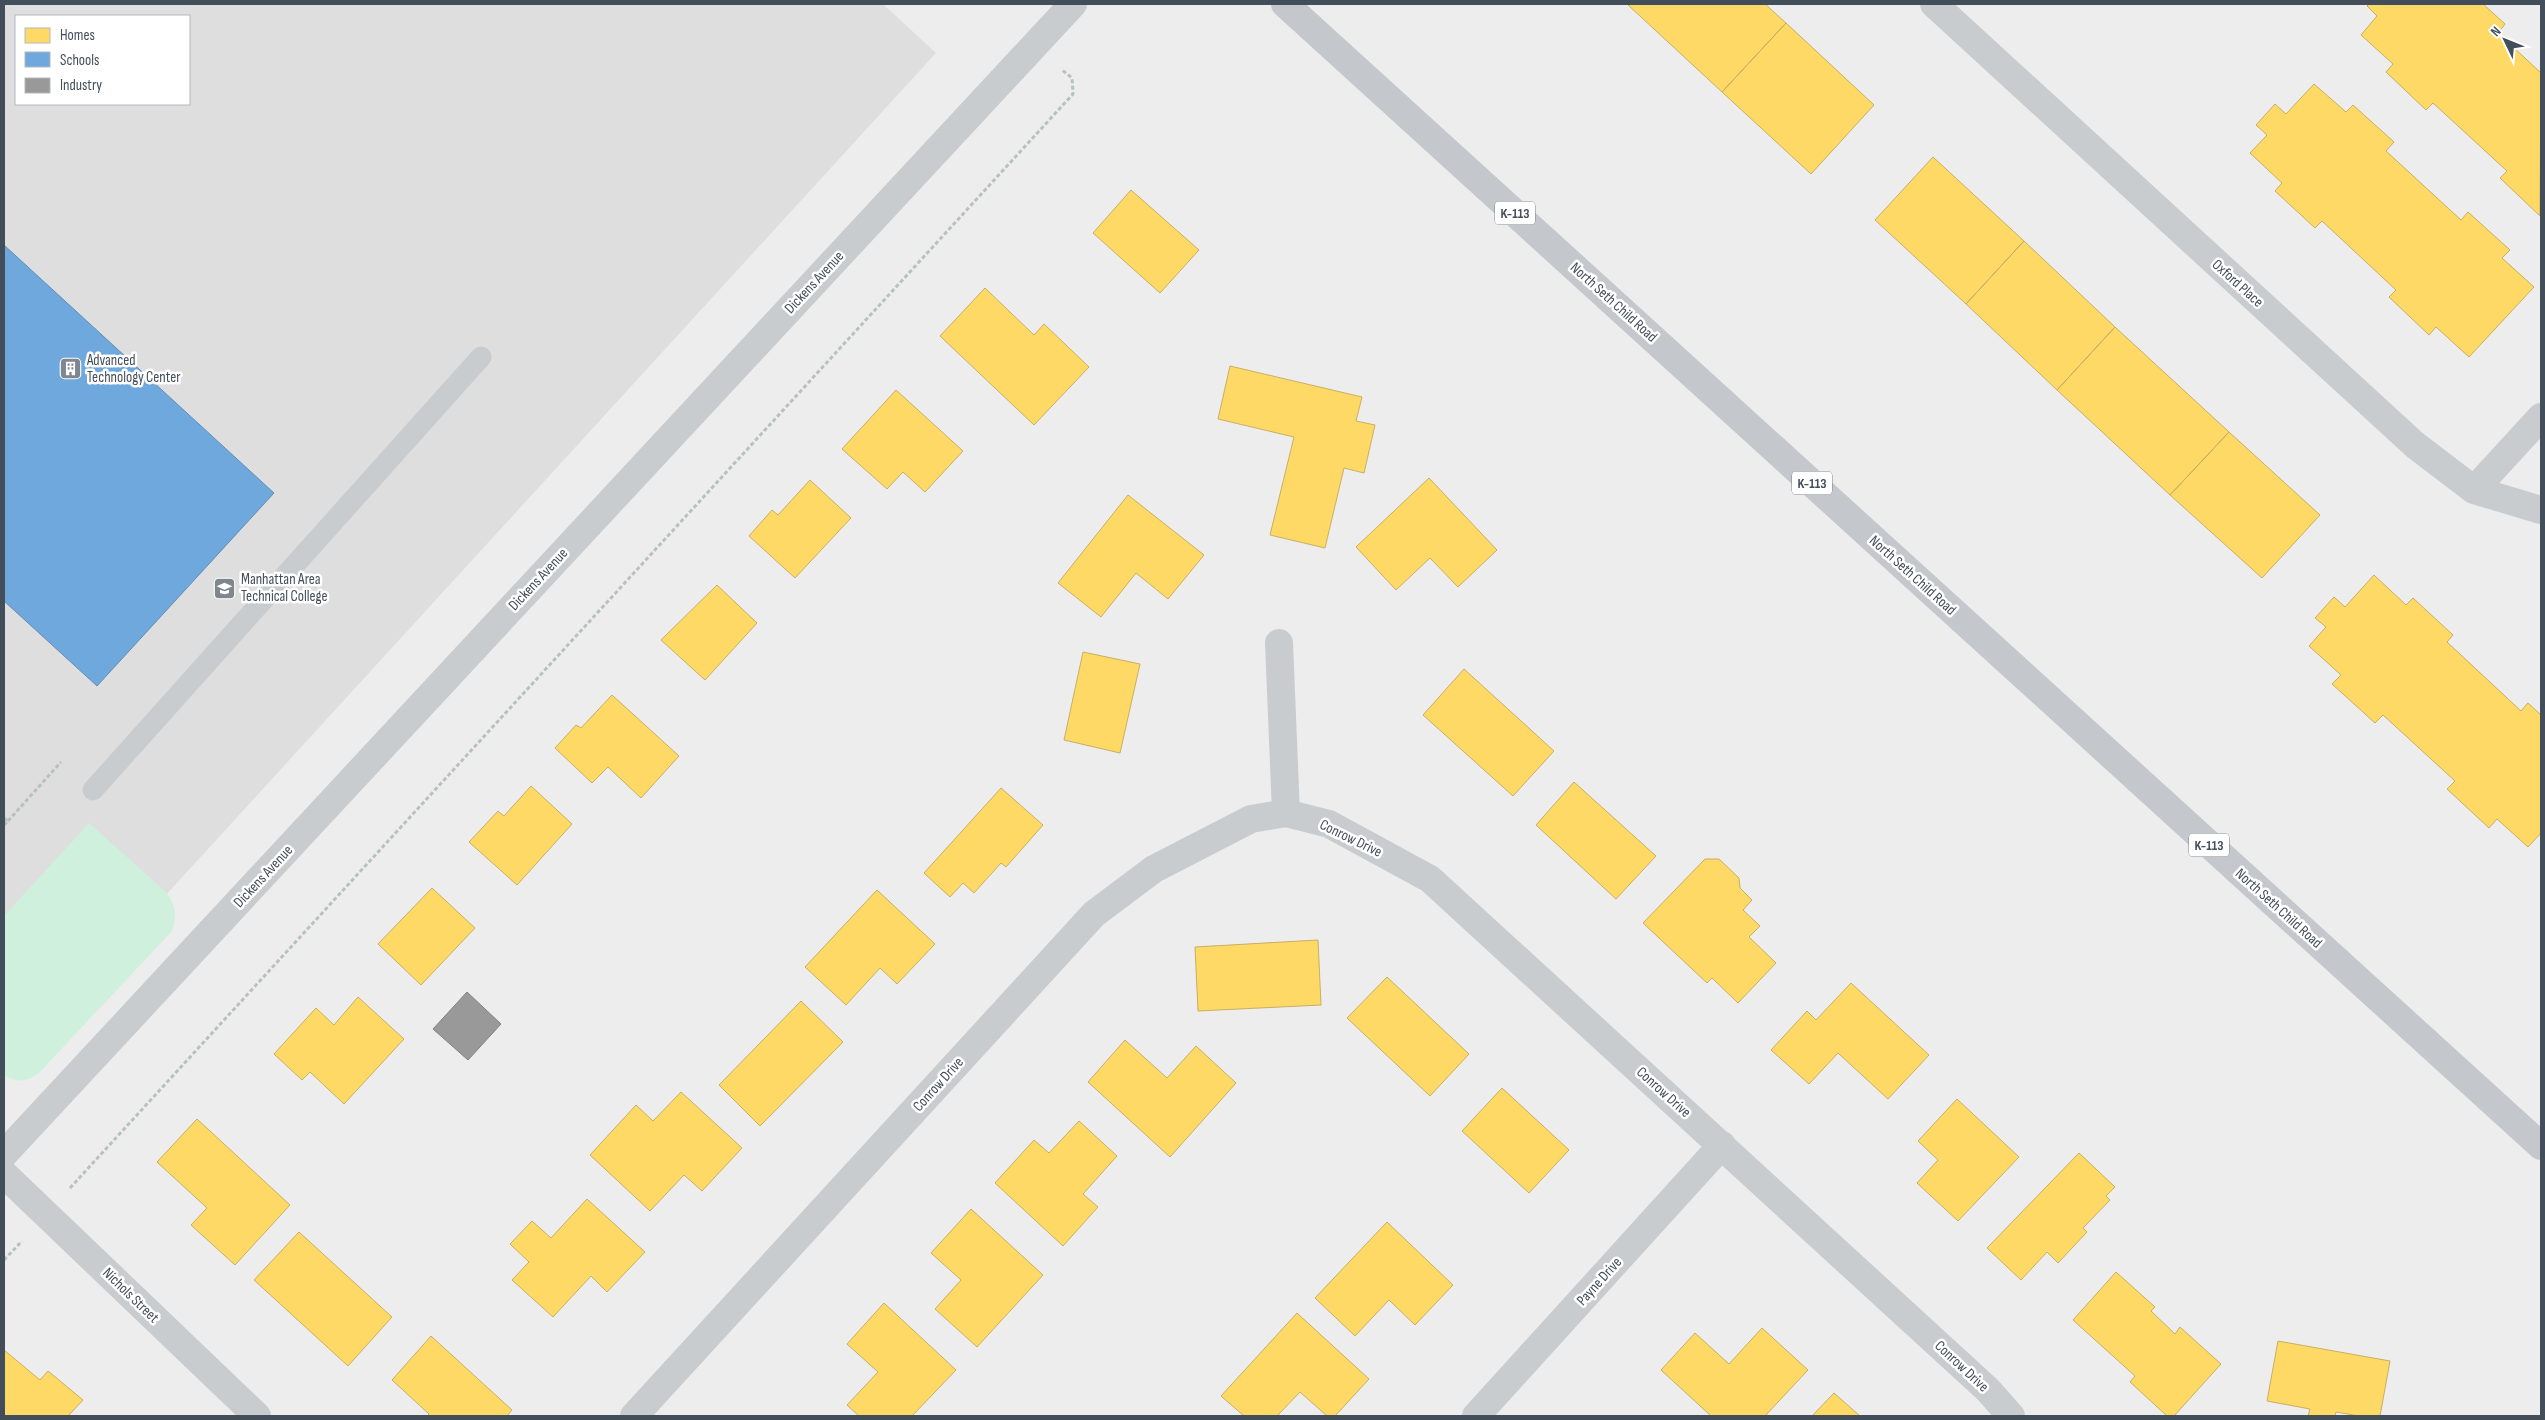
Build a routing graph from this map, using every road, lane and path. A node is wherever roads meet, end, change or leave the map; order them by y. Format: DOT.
graph roads {
  1 [pos="1073,4"];
  2 [pos="1285,4"];
  3 [pos="1934,4"];
  4 [pos="1059,67"];
  5 [pos="481,357"];
  6 [pos="2541,417"];
  7 [pos="2474,490"];
  8 [pos="2541,510"];
  9 [pos="1279,644"];
  10 [pos="61,762"];
  11 [pos="93,790"];
  12 [pos="1286,814"];
  13 [pos="4,818"];
  14 [pos="8,821"];
  15 [pos="4,825"];
  16 [pos="1722,1145"];
  17 [pos="2541,1146"];
  18 [pos="4,1154"];
  19 [pos="4,1174"];
  20 [pos="46,1214"];
  21 [pos="4,1260"];
  22 [pos="257,1416"];
  23 [pos="634,1416"];
  24 [pos="1476,1416"];
  25 [pos="2011,1416"];
  1 -- 18 [label="street, Dickens Avenue"];
  2 -- 17 [label="main road, North Seth Child Road / K-113"];
  3 -- 7 [label="street, Oxford Place"];
  4 -- 20 [label="path"];
  5 -- 11 [label="lane"];
  6 -- 7 [label="street"];
  7 -- 8 [label="street"];
  9 -- 12 [label="street"];
  10 -- 14 [label="path"];
  12 -- 16 [label="street, Conrow Drive"];
  12 -- 23 [label="street, Conrow Drive"];
  13 -- 14 [label="path"];
  14 -- 15 [label="path"];
  16 -- 24 [label="street, Payne Drive"];
  16 -- 25 [label="street, Conrow Drive"];
  19 -- 20 [label="street, Nichols Street"];
  20 -- 21 [label="path"];
  20 -- 22 [label="street, Nichols Street"];
}
